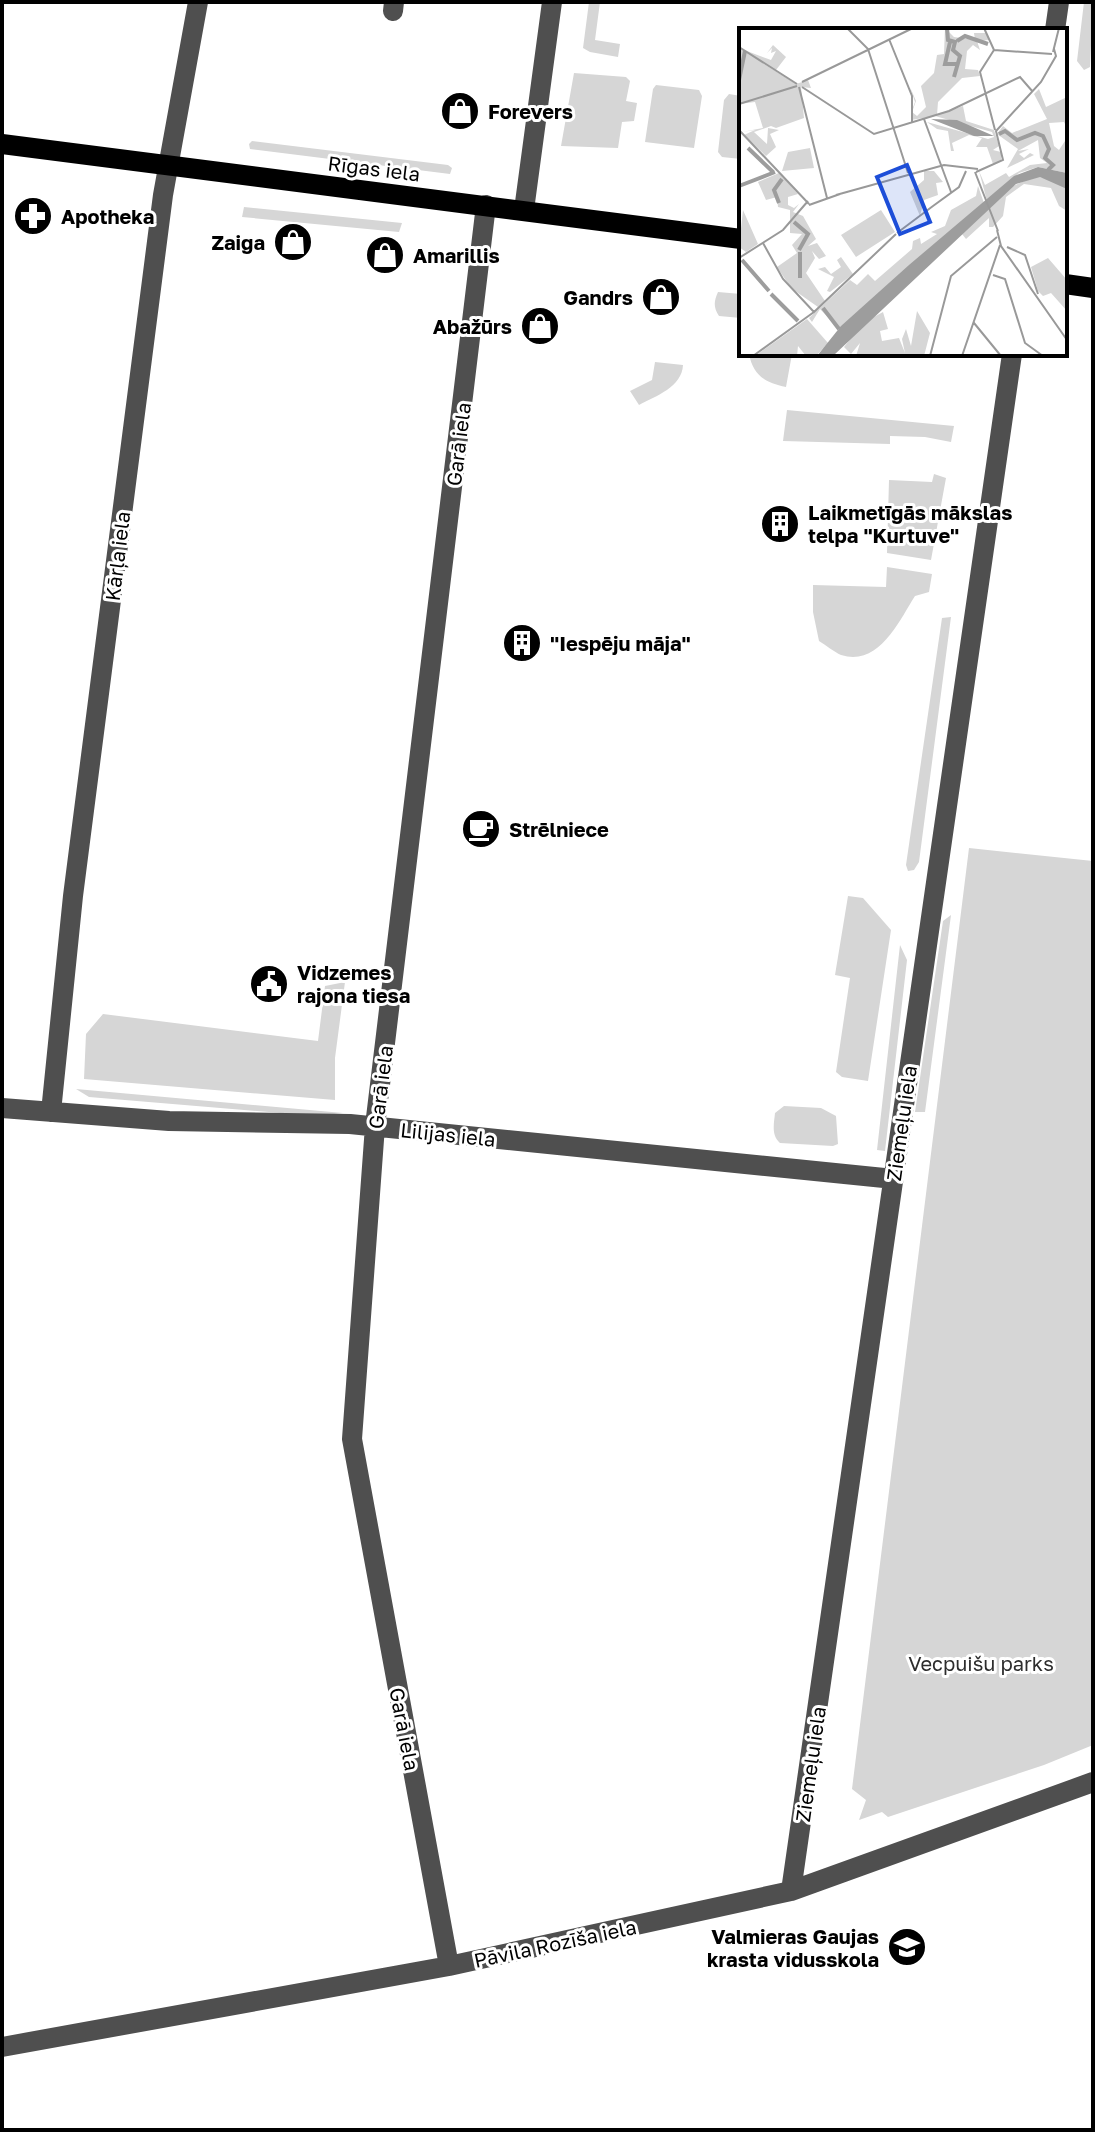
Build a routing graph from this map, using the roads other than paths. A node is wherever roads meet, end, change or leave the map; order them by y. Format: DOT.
graph roads {
  1 [pos="198,2"];
  2 [pos="552,2"];
  3 [pos="1059,2"];
  4 [pos="1055,28"];
  5 [pos="2,144"];
  6 [pos="167,167"];
  7 [pos="486,205"];
  8 [pos="524,210"];
  9 [pos="739,239"];
  10 [pos="1067,284"];
  11 [pos="1093,288"];
  12 [pos="1012,356"];
  13 [pos="2,1108"];
  14 [pos="51,1112"];
  15 [pos="375,1126"];
  16 [pos="893,1183"];
  17 [pos="1093,1782"];
  18 [pos="791,1891"];
  19 [pos="449,1966"];
  20 [pos="2,2047"];
  1 -- 6 [label="street, Kārļa iela"];
  2 -- 8 [label="street"];
  3 -- 4 [label="street"];
  5 -- 6 [label="main road, Rīgas iela"];
  6 -- 7 [label="main road, Rīgas iela"];
  6 -- 14 [label="street, Kārļa iela"];
  7 -- 8 [label="main road, Rīgas iela"];
  7 -- 15 [label="street, Garā iela"];
  8 -- 9 [label="main road, Rīgas iela"];
  10 -- 11 [label="main road"];
  12 -- 16 [label="street, Ziemeļu iela"];
  13 -- 14 [label="street, Lilijas iela"];
  14 -- 15 [label="street, Lilijas iela"];
  15 -- 16 [label="street, Lilijas iela"];
  15 -- 19 [label="street, Garā iela"];
  16 -- 18 [label="street, Ziemeļu iela"];
  17 -- 18 [label="street, Pāvila Rozīša iela"];
  18 -- 19 [label="street, Pāvila Rozīša iela"];
  19 -- 20 [label="street, Pāvila Rozīša iela"];
}
